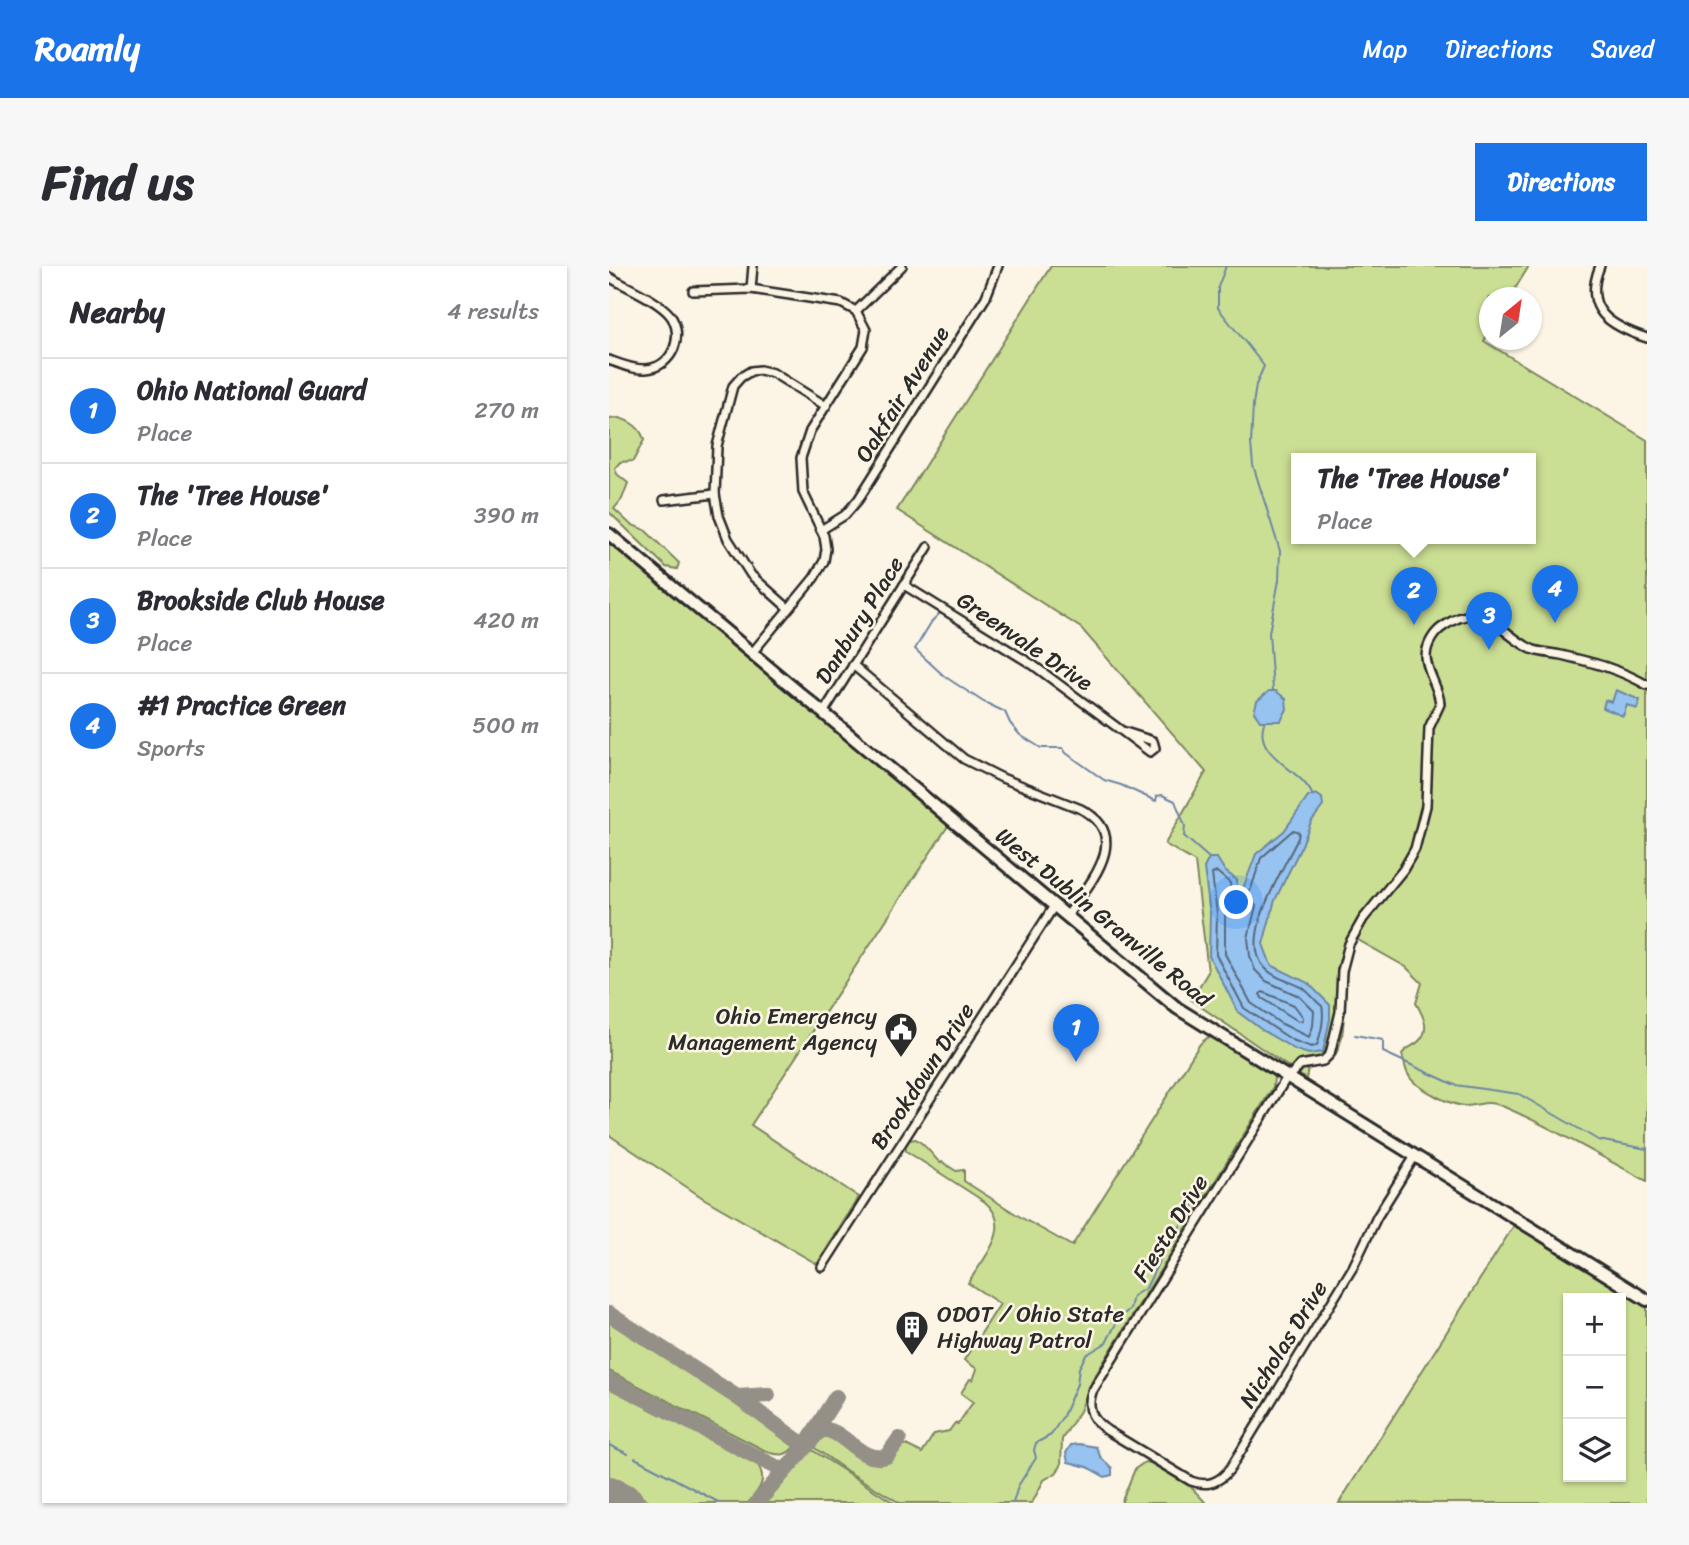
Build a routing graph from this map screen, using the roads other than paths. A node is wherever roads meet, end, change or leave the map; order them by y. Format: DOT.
graph roads {
  1 [pos="753,266"];
  2 [pos="902,266"];
  3 [pos="998,266"];
  4 [pos="1600,266"];
  5 [pos="609,277"];
  6 [pos="751,289"];
  7 [pos="693,291"];
  8 [pos="856,311"];
  9 [pos="1647,338"];
  10 [pos="609,360"];
  11 [pos="826,406"];
  12 [pos="715,494"];
  13 [pos="664,500"];
  14 [pos="821,530"];
  15 [pos="609,534"];
  16 [pos="928,547"];
  17 [pos="904,585"];
  18 [pos="788,608"];
  19 [pos="752,653"];
  20 [pos="853,665"];
  21 [pos="1647,685"];
  22 [pos="823,713"];
  23 [pos="1122,731"];
  24 [pos="1054,906"];
  25 [pos="1067,916"];
  26 [pos="1288,1078"];
  27 [pos="1415,1156"];
  28 [pos="822,1267"];
  29 [pos="1647,1300"];
  30 [pos="1148,1455"];
  1 -- 6 [label="street"];
  2 -- 8 [label="street"];
  3 -- 14 [label="street, Oakfair Avenue"];
  4 -- 9 [label="street"];
  5 -- 10 [label="street"];
  6 -- 7 [label="street"];
  6 -- 8 [label="street"];
  8 -- 11 [label="street"];
  11 -- 12 [label="street"];
  11 -- 14 [label="street"];
  12 -- 13 [label="street"];
  12 -- 18 [label="street"];
  14 -- 18 [label="street"];
  15 -- 19 [label="main road, West Dublin Granville Road"];
  16 -- 17 [label="street, Danbury Place"];
  17 -- 20 [label="street, Danbury Place"];
  17 -- 23 [label="street, Greenvale Drive"];
  18 -- 19 [label="street"];
  19 -- 22 [label="main road, West Dublin Granville Road"];
  20 -- 22 [label="street, Danbury Place"];
  20 -- 25 [label="street"];
  21 -- 26 [label="street"];
  22 -- 24 [label="main road, West Dublin Granville Road"];
  24 -- 25 [label="main road, West Dublin Granville Road"];
  24 -- 28 [label="street, Brookdown Drive"];
  25 -- 26 [label="main road, West Dublin Granville Road"];
  26 -- 27 [label="main road, West Dublin Granville Road"];
  26 -- 30 [label="street, Fiesta Drive"];
  27 -- 29 [label="main road, West Dublin Granville Road"];
  27 -- 30 [label="street, Nicholas Drive"];
}
